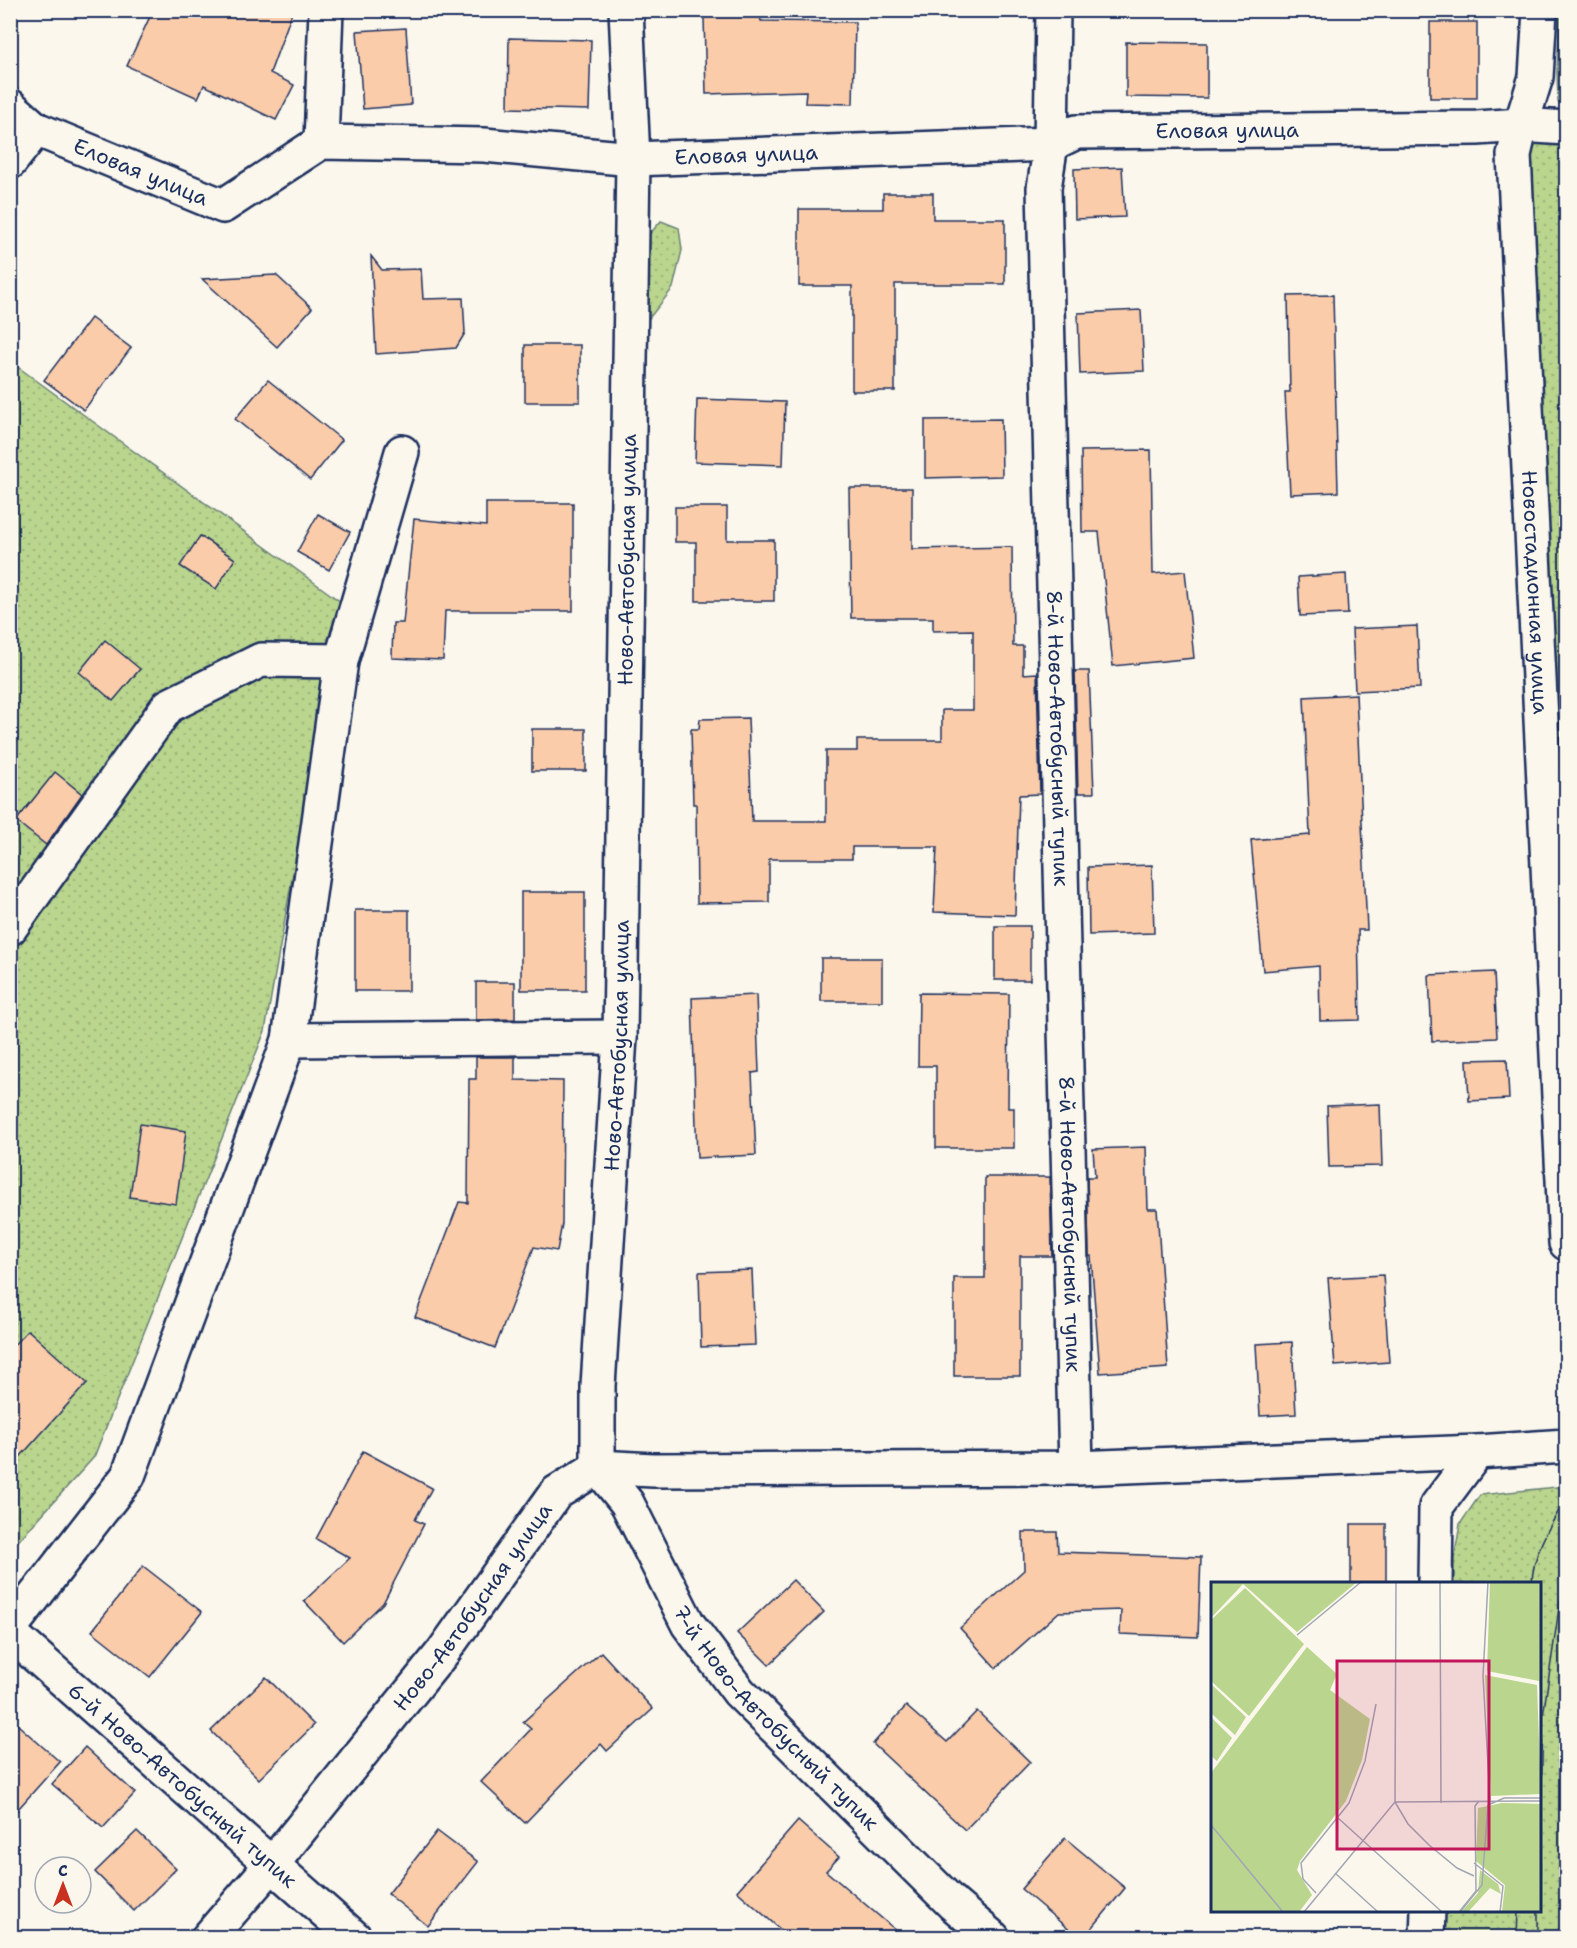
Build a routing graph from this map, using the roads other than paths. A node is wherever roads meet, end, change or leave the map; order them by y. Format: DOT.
graph roads {
  1 [pos="326,10"];
  2 [pos="626,10"];
  3 [pos="1053,10"];
  4 [pos="1540,10"];
  5 [pos="10,106"];
  6 [pos="1521,125"];
  7 [pos="1566,128"];
  8 [pos="36,129"];
  9 [pos="321,142"];
  10 [pos="1051,144"];
  11 [pos="633,159"];
  12 [pos="10,162"];
  13 [pos="402,452"];
  14 [pos="341,661"];
  15 [pos="10,928"];
  16 [pos="620,1037"];
  17 [pos="289,1040"];
  18 [pos="1566,1243"];
  19 [pos="1566,1446"];
  20 [pos="1477,1452"];
  21 [pos="598,1467"];
  22 [pos="1076,1468"];
  23 [pos="1435,1582"];
  24 [pos="10,1628"];
  25 [pos="10,1633"];
  26 [pos="273,1863"];
  27 [pos="1428,1912"];
  28 [pos="208,1938"];
  29 [pos="355,1938"];
  30 [pos="993,1938"];
  31 [pos="1427,1938"];
  1 -- 9 [label="street"];
  2 -- 11 [label="street, Ново-Автобусная улица"];
  3 -- 10 [label="street, 8-й Ново-Автобусный тупик"];
  4 -- 6 [label="street, Новостадионная улица"];
  5 -- 8 [label="street, Еловая улица"];
  6 -- 7 [label="street"];
  6 -- 10 [label="street, Еловая улица"];
  6 -- 18 [label="street, Новостадионная улица"];
  8 -- 9 [label="street, Еловая улица"];
  8 -- 12 [label="street"];
  9 -- 11 [label="street, Еловая улица"];
  10 -- 11 [label="street, Еловая улица"];
  10 -- 22 [label="street, 8-й Ново-Автобусный тупик"];
  11 -- 16 [label="street, Ново-Автобусная улица"];
  13 -- 14 [label="street"];
  14 -- 15 [label="street"];
  14 -- 17 [label="street"];
  16 -- 17 [label="street"];
  16 -- 21 [label="street, Ново-Автобусная улица"];
  17 -- 24 [label="street"];
  19 -- 20 [label="street"];
  20 -- 22 [label="street"];
  20 -- 23 [label="street"];
  21 -- 22 [label="street"];
  21 -- 26 [label="street, Ново-Автобусная улица"];
  21 -- 30 [label="street, 7-й Ново-Автобусный тупик"];
  25 -- 26 [label="street, 6-й Ново-Автобусный тупик"];
  26 -- 28 [label="street, Ново-Автобусная улица"];
  26 -- 29 [label="street, 6-й Ново-Автобусный тупик"];
  27 -- 31 [label="street"];
}
